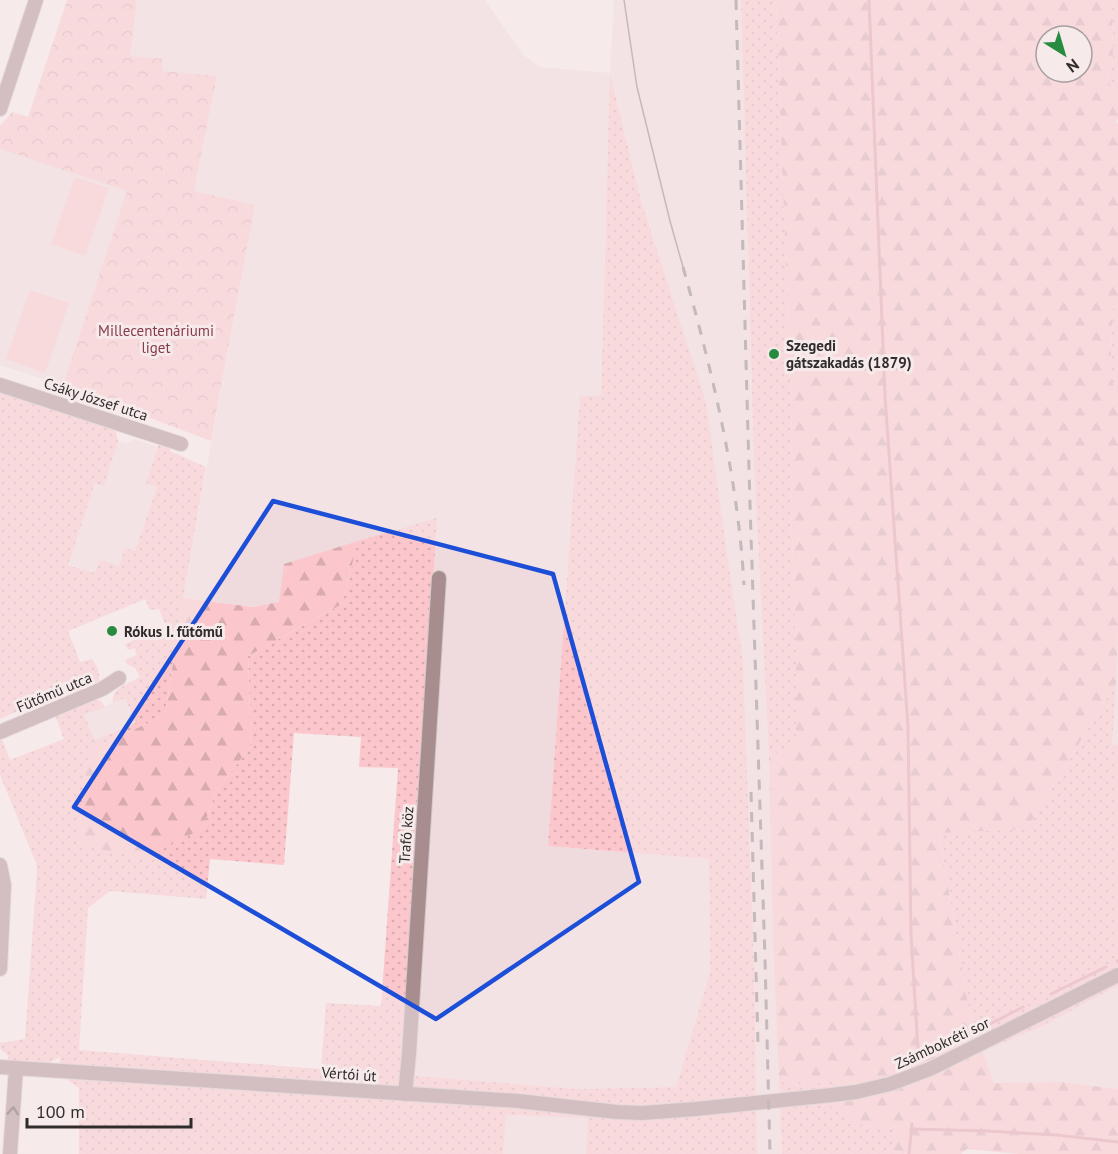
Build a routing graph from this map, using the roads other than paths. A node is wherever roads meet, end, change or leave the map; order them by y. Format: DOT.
graph roads {
  1 [pos="36,0"];
  2 [pos="0,109"];
  3 [pos="0,385"];
  4 [pos="181,444"];
  5 [pos="440,578"];
  6 [pos="119,678"];
  7 [pos="0,732"];
  8 [pos="0,865"];
  9 [pos="0,969"];
  10 [pos="1118,975"];
  11 [pos="0,1067"];
  12 [pos="16,1068"];
  13 [pos="405,1094"];
  14 [pos="696,1110"];
  15 [pos="10,1154"];
  1 -- 2 [label="street"];
  3 -- 4 [label="street, Csáky József utca"];
  5 -- 13 [label="street, Trafó köz"];
  6 -- 7 [label="street, Fűtőmű utca"];
  8 -- 9 [label="street"];
  10 -- 14 [label="street, Zsámbokréti sor"];
  11 -- 12 [label="street, Vértói út"];
  12 -- 13 [label="street, Vértói út"];
  15 -- 12 [label="street, one-way"];
  13 -- 14 [label="street, Vértói út"];
}
